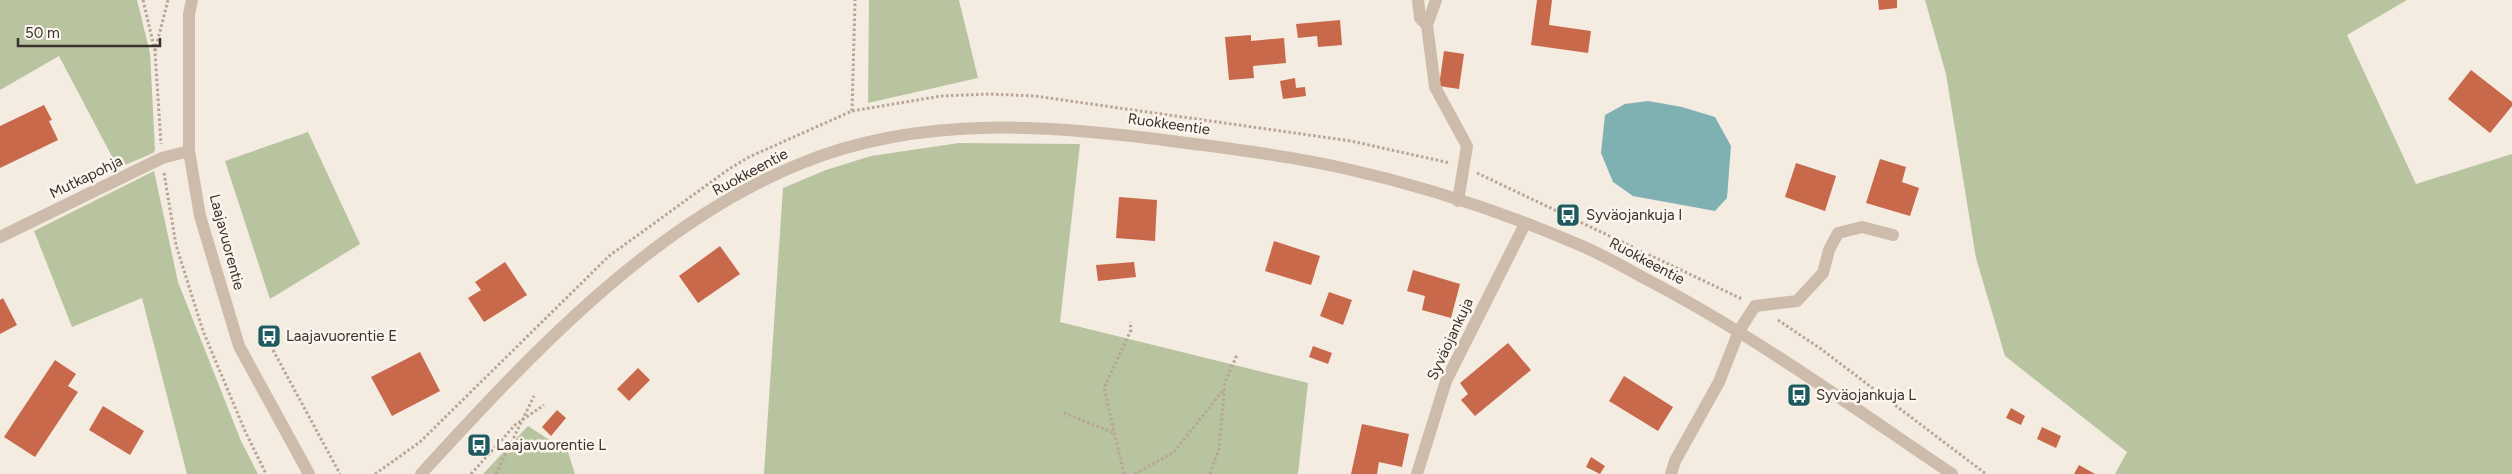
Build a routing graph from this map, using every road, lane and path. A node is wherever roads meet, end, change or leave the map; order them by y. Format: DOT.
graph roads {
  1 [pos="143,0"];
  2 [pos="168,0"];
  3 [pos="192,0"];
  4 [pos="855,0"];
  5 [pos="1418,0"];
  6 [pos="1436,0"];
  7 [pos="1427,24"];
  8 [pos="155,51"];
  9 [pos="852,111"];
  10 [pos="189,150"];
  11 [pos="162,158"];
  12 [pos="1464,167"];
  13 [pos="1458,200"];
  14 [pos="1525,224"];
  15 [pos="1893,235"];
  16 [pos="0,237"];
  17 [pos="1756,306"];
  18 [pos="1130,322"];
  19 [pos="1739,331"];
  20 [pos="273,350"];
  21 [pos="1237,355"];
  22 [pos="1224,389"];
  23 [pos="534,396"];
  24 [pos="544,404"];
  25 [pos="1064,413"];
  26 [pos="524,419"];
  27 [pos="1115,434"];
  28 [pos="266,474"];
  29 [pos="309,474"];
  30 [pos="340,474"];
  31 [pos="375,474"];
  32 [pos="421,474"];
  33 [pos="471,474"];
  34 [pos="496,474"];
  35 [pos="1124,474"];
  36 [pos="1135,474"];
  37 [pos="1210,474"];
  38 [pos="1417,474"];
  39 [pos="1671,474"];
  40 [pos="1952,474"];
  41 [pos="1986,474"];
  1 -- 8 [label="path"];
  2 -- 8 [label="path"];
  3 -- 10 [label="street, Laajavuorentie"];
  4 -- 9 [label="path"];
  5 -- 7 [label="street"];
  6 -- 7 [label="street"];
  7 -- 12 [label="street"];
  8 -- 11 [label="path"];
  9 -- 12 [label="path"];
  9 -- 31 [label="path"];
  10 -- 11 [label="street, Mutkapohja"];
  10 -- 29 [label="street, Laajavuorentie"];
  11 -- 16 [label="street, Mutkapohja"];
  11 -- 28 [label="path"];
  12 -- 13 [label="street"];
  12 -- 17 [label="path"];
  13 -- 14 [label="street, Ruokkeentie"];
  13 -- 32 [label="street, Ruokkeentie"];
  14 -- 19 [label="street, Ruokkeentie"];
  14 -- 38 [label="street, Syväojankuja"];
  15 -- 17 [label="street"];
  17 -- 19 [label="street"];
  17 -- 41 [label="path"];
  18 -- 27 [label="path"];
  19 -- 39 [label="street"];
  19 -- 40 [label="street, Ruokkeentie"];
  20 -- 30 [label="path"];
  21 -- 22 [label="path"];
  22 -- 36 [label="path"];
  22 -- 37 [label="path"];
  23 -- 26 [label="path"];
  24 -- 26 [label="path"];
  25 -- 27 [label="path"];
  26 -- 33 [label="path"];
  26 -- 34 [label="path"];
  27 -- 35 [label="path"];
}
